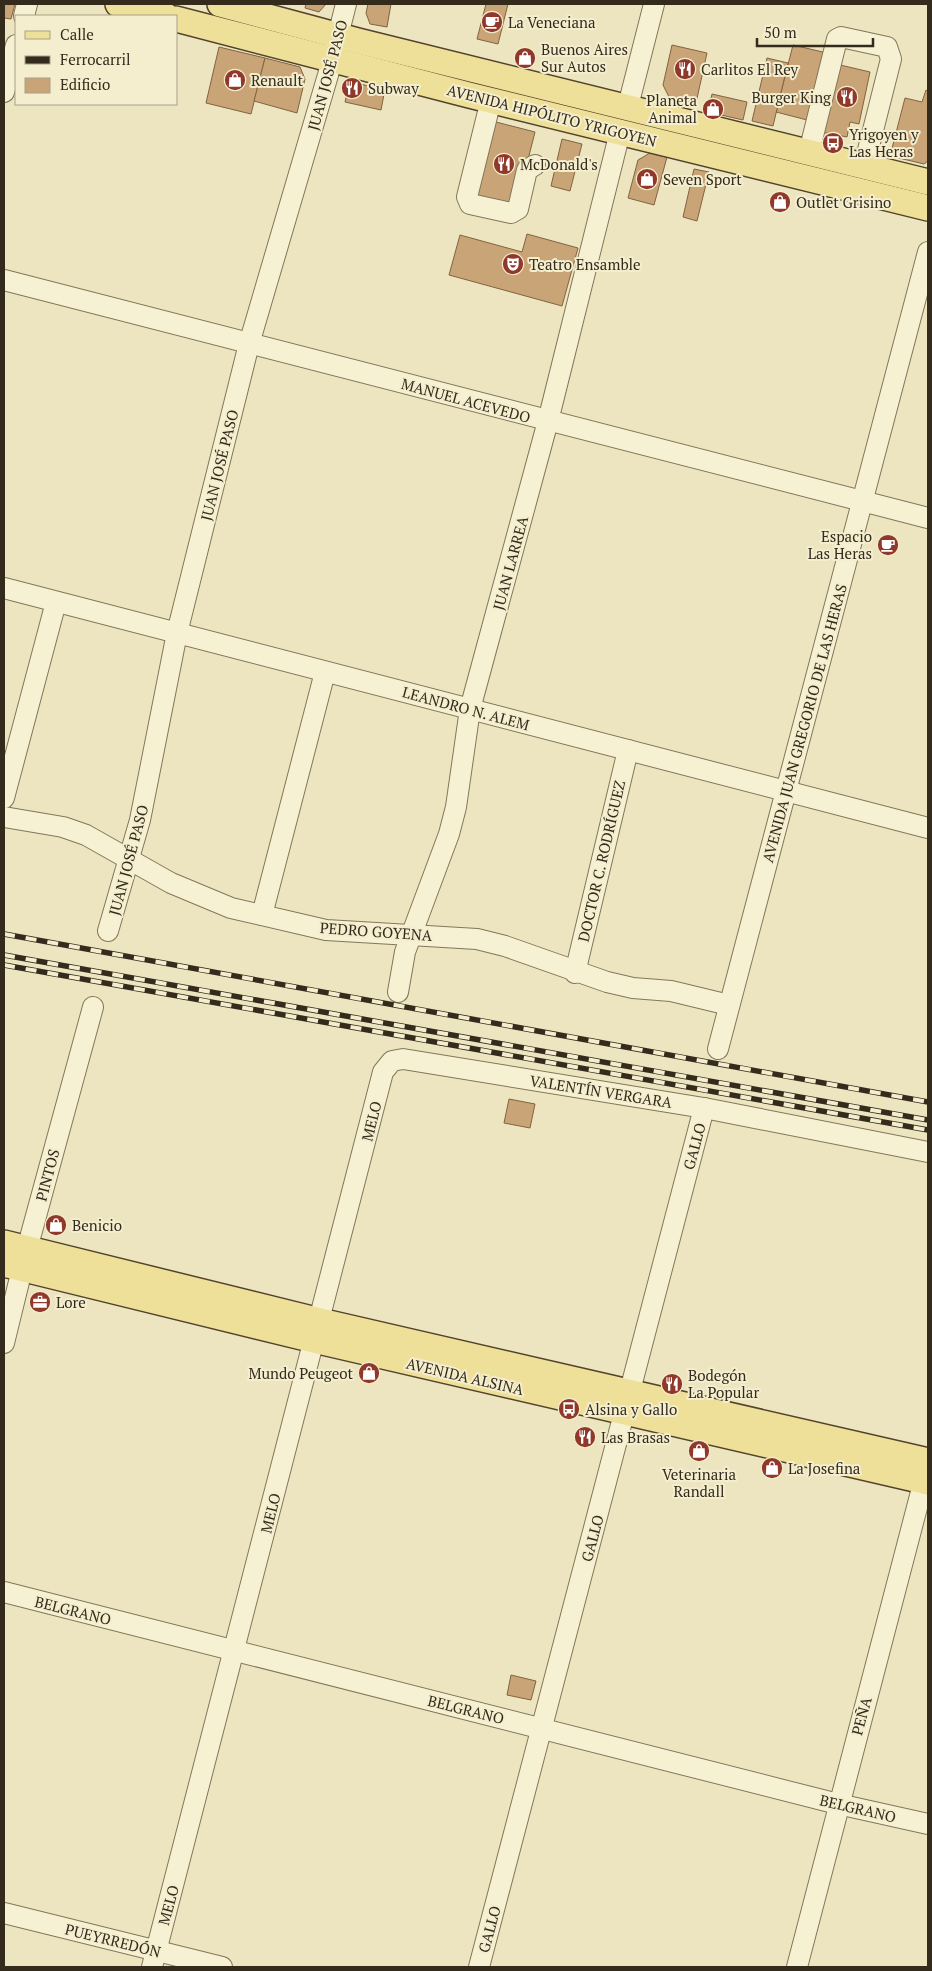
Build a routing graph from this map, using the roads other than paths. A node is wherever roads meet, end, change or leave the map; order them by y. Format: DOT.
graph roads {
  1 [pos="118,4"];
  2 [pos="220,4"];
  3 [pos="346,4"];
  4 [pos="654,4"];
  5 [pos="162,15"];
  6 [pos="178,20"];
  7 [pos="338,34"];
  8 [pos="15,49"];
  9 [pos="332,60"];
  10 [pos="4,92"];
  11 [pos="491,100"];
  12 [pos="628,106"];
  13 [pos="620,132"];
  14 [pos="809,152"];
  15 [pos="536,165"];
  16 [pos="864,166"];
  17 [pos="928,182"];
  18 [pos="928,208"];
  19 [pos="928,252"];
  20 [pos="4,280"];
  21 [pos="249,344"];
  22 [pos="548,421"];
  23 [pos="862,500"];
  24 [pos="928,518"];
  25 [pos="4,588"];
  26 [pos="56,602"];
  27 [pos="177,633"];
  28 [pos="325,672"];
  29 [pos="470,709"];
  30 [pos="628,750"];
  31 [pos="786,791"];
  32 [pos="4,798"];
  33 [pos="4,817"];
  34 [pos="928,828"];
  35 [pos="130,860"];
  36 [pos="262,915"];
  37 [pos="108,931"];
  38 [pos="411,934"];
  39 [pos="575,973"];
  40 [pos="398,992"];
  41 [pos="729,1005"];
  42 [pos="92,1006"];
  43 [pos="718,1049"];
  44 [pos="392,1061"];
  45 [pos="704,1108"];
  46 [pos="928,1152"];
  47 [pos="14,1256"];
  48 [pos="317,1331"];
  49 [pos="4,1344"];
  50 [pos="627,1402"];
  51 [pos="927,1472"];
  52 [pos="4,1592"];
  53 [pos="235,1651"];
  54 [pos="542,1728"];
  55 [pos="838,1804"];
  56 [pos="928,1824"];
  57 [pos="4,1913"];
  58 [pos="154,1959"];
  59 [pos="222,1967"];
  60 [pos="478,1967"];
  61 [pos="797,1967"];
  1 -- 5 [label="main road"];
  2 -- 7 [label="main road, AVENIDA HIPÓLITO YRIGOYEN"];
  3 -- 7 [label="street, JUAN JOSÉ PASO"];
  4 -- 12 [label="street"];
  6 -- 9 [label="main road, AVENIDA HIPÓLITO YRIGOYEN"];
  7 -- 9 [label="street, JUAN JOSÉ PASO"];
  7 -- 12 [label="main road, AVENIDA HIPÓLITO YRIGOYEN"];
  8 -- 10 [label="street"];
  9 -- 11 [label="main road, AVENIDA HIPÓLITO YRIGOYEN"];
  9 -- 21 [label="street, JUAN JOSÉ PASO"];
  11 -- 13 [label="main road, AVENIDA HIPÓLITO YRIGOYEN"];
  11 -- 15 [label="street"];
  12 -- 14 [label="main road, AVENIDA HIPÓLITO YRIGOYEN"];
  13 -- 18 [label="main road, AVENIDA HIPÓLITO YRIGOYEN"];
  13 -- 22 [label="street, JUAN LARREA"];
  14 -- 16 [label="main road, AVENIDA HIPÓLITO YRIGOYEN"];
  14 -- 16 [label="street"];
  16 -- 17 [label="main road, AVENIDA HIPÓLITO YRIGOYEN"];
  19 -- 23 [label="street, AVENIDA JUAN GREGORIO DE LAS HERAS"];
  20 -- 21 [label="street, MANUEL ACEVEDO"];
  21 -- 22 [label="street, MANUEL ACEVEDO"];
  21 -- 27 [label="street, JUAN JOSÉ PASO"];
  22 -- 23 [label="street, MANUEL ACEVEDO"];
  22 -- 29 [label="street, JUAN LARREA"];
  23 -- 24 [label="street, MANUEL ACEVEDO"];
  23 -- 31 [label="street, AVENIDA JUAN GREGORIO DE LAS HERAS"];
  25 -- 26 [label="street, LEANDRO N. ALEM"];
  26 -- 27 [label="street, LEANDRO N. ALEM"];
  26 -- 32 [label="street"];
  27 -- 28 [label="street, LEANDRO N. ALEM"];
  27 -- 35 [label="street, JUAN JOSÉ PASO"];
  28 -- 29 [label="street, LEANDRO N. ALEM"];
  28 -- 36 [label="street"];
  29 -- 30 [label="street, LEANDRO N. ALEM"];
  29 -- 38 [label="street, JUAN LARREA"];
  30 -- 31 [label="street, LEANDRO N. ALEM"];
  30 -- 39 [label="street, DOCTOR C. RODRÍGUEZ"];
  31 -- 34 [label="street, LEANDRO N. ALEM"];
  31 -- 41 [label="street, AVENIDA JUAN GREGORIO DE LAS HERAS"];
  33 -- 35 [label="street, PEDRO GOYENA"];
  35 -- 36 [label="street, PEDRO GOYENA"];
  35 -- 37 [label="street, JUAN JOSÉ PASO"];
  36 -- 38 [label="street, PEDRO GOYENA"];
  38 -- 39 [label="street, PEDRO GOYENA"];
  38 -- 40 [label="street, JUAN LARREA"];
  39 -- 41 [label="street, PEDRO GOYENA"];
  41 -- 43 [label="street, AVENIDA JUAN GREGORIO DE LAS HERAS"];
  42 -- 47 [label="street, PINTOS"];
  44 -- 45 [label="street, VALENTÍN VERGARA"];
  44 -- 48 [label="street, MELO"];
  45 -- 46 [label="street, VALENTÍN VERGARA"];
  45 -- 50 [label="street, GALLO"];
  47 -- 48 [label="main road, AVENIDA ALSINA"];
  47 -- 49 [label="street, PINTOS"];
  48 -- 50 [label="main road, AVENIDA ALSINA"];
  48 -- 53 [label="street, MELO"];
  50 -- 51 [label="main road, AVENIDA ALSINA"];
  50 -- 54 [label="street, GALLO"];
  51 -- 55 [label="street, PEÑA"];
  52 -- 53 [label="street, BELGRANO"];
  53 -- 54 [label="street, BELGRANO"];
  53 -- 58 [label="street, MELO"];
  54 -- 55 [label="street, BELGRANO"];
  54 -- 60 [label="street, GALLO"];
  55 -- 56 [label="street, BELGRANO"];
  55 -- 61 [label="street, PEÑA"];
  57 -- 58 [label="street, PUEYRREDÓN"];
  58 -- 59 [label="street, PUEYRREDÓN"];
}
